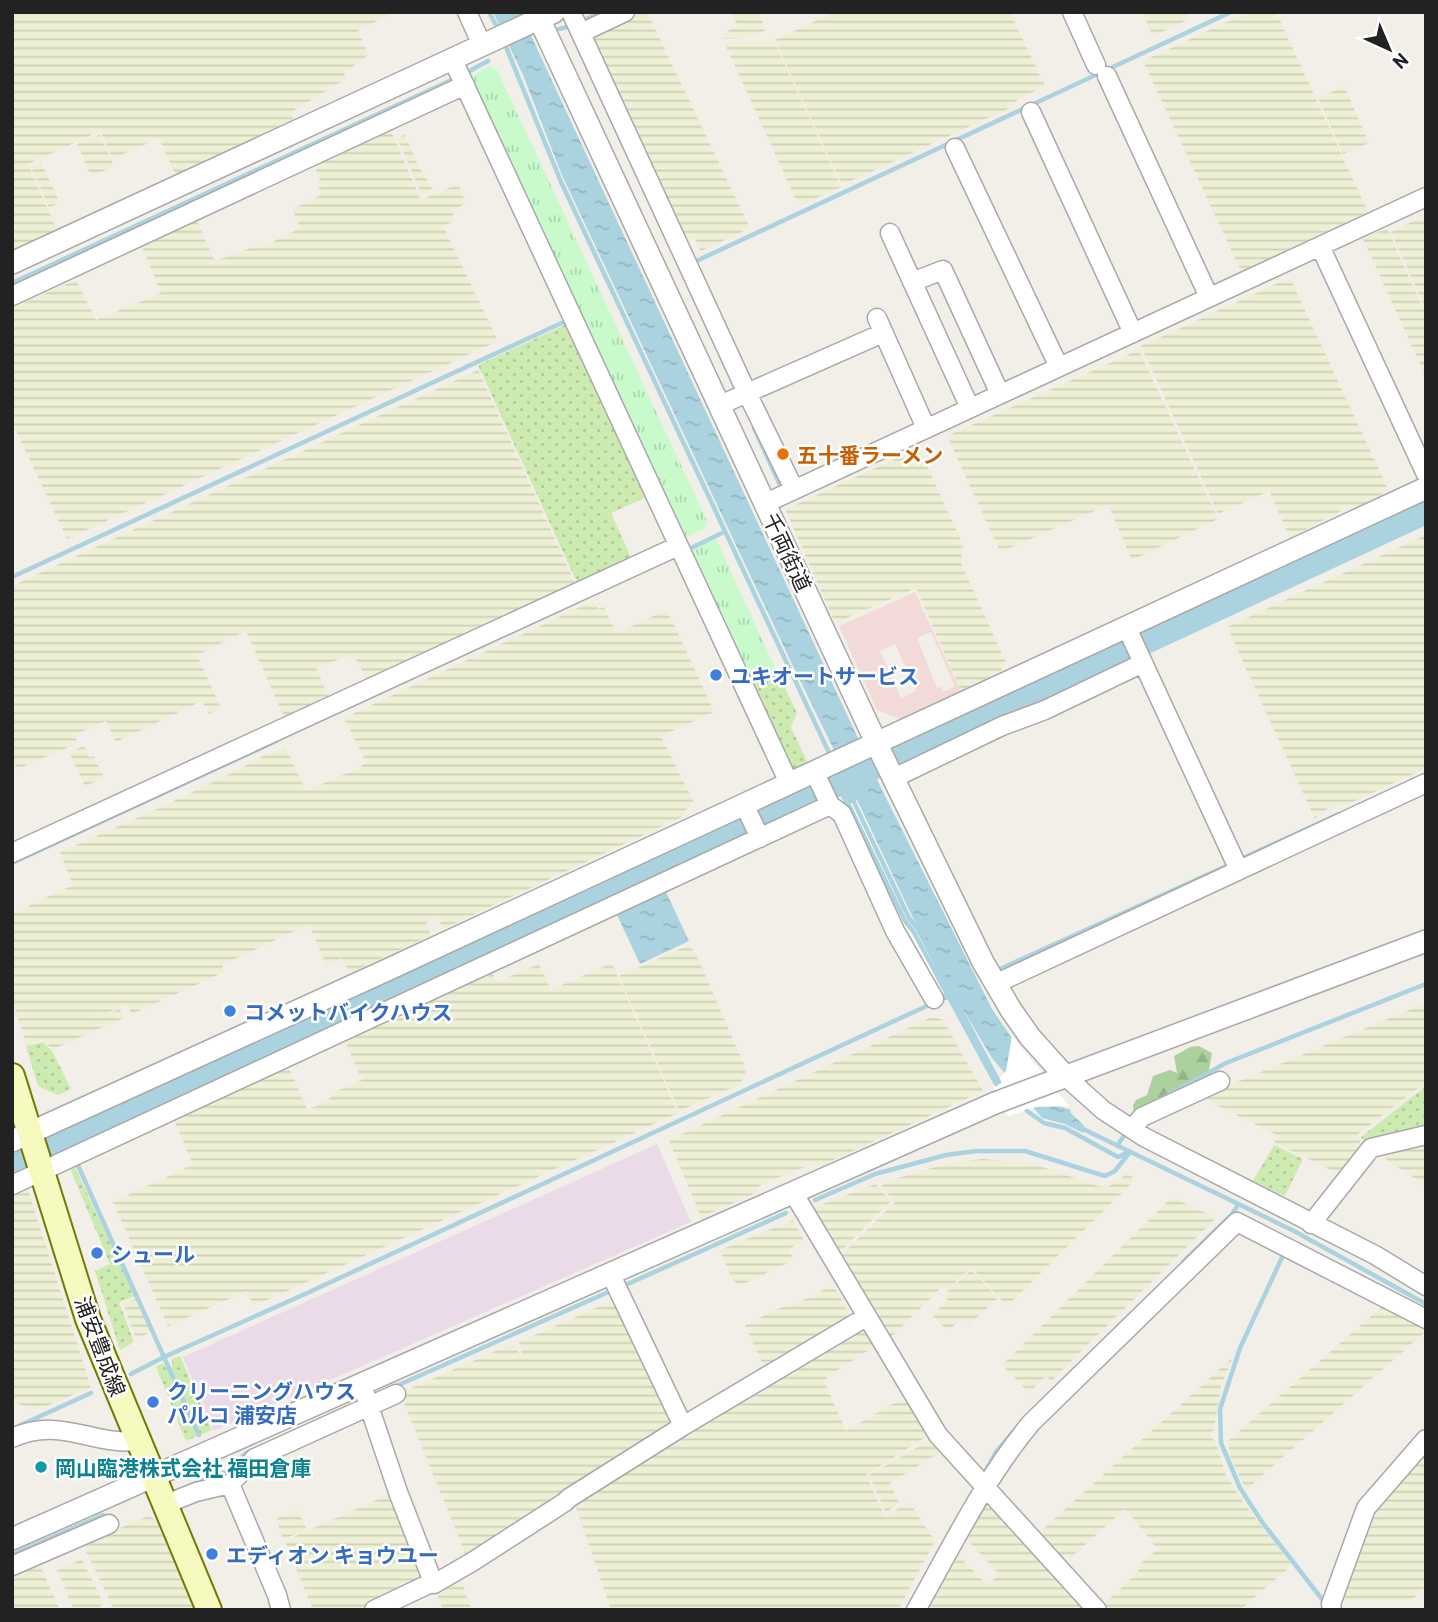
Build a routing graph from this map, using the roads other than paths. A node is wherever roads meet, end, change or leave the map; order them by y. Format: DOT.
graph roads {
  1 [pos="467,12"];
  2 [pos="625,12"];
  3 [pos="1072,12"];
  4 [pos="558,19"];
  5 [pos="490,41"];
  6 [pos="460,74"];
  7 [pos="1031,112"];
  8 [pos="955,148"];
  9 [pos="1426,197"];
  10 [pos="890,233"];
  11 [pos="1322,251"];
  12 [pos="12,263"];
  13 [pos="912,282"];
  14 [pos="12,296"];
  15 [pos="1209,297"];
  16 [pos="1133,333"];
  17 [pos="1059,367"];
  18 [pos="1000,394"];
  19 [pos="737,397"];
  20 [pos="970,408"];
  21 [pos="926,428"];
  22 [pos="1426,474"];
  23 [pos="1426,488"];
  24 [pos="794,489"];
  25 [pos="766,503"];
  26 [pos="680,550"];
  27 [pos="1135,645"];
  28 [pos="870,745"];
  29 [pos="894,778"];
  30 [pos="789,783"];
  31 [pos="1426,783"];
  32 [pos="823,784"];
  33 [pos="746,808"];
  34 [pos="759,835"];
  35 [pos="12,853"];
  36 [pos="1236,864"];
  37 [pos="1426,942"];
  38 [pos="995,984"];
  39 [pos="934,999"];
  40 [pos="12,1076"];
  41 [pos="1057,1080"];
  42 [pos="1220,1081"];
  43 [pos="1132,1129"];
  44 [pos="1426,1135"];
  45 [pos="32,1153"];
  46 [pos="12,1185"];
  47 [pos="794,1194"];
  48 [pos="1253,1198"];
  49 [pos="1242,1222"];
  50 [pos="1311,1224"];
  51 [pos="615,1283"];
  52 [pos="1426,1286"];
  53 [pos="866,1317"];
  54 [pos="1426,1319"];
  55 [pos="362,1385"];
  56 [pos="396,1394"];
  57 [pos="369,1407"];
  58 [pos="683,1426"];
  59 [pos="12,1438"];
  60 [pos="1426,1439"];
  61 [pos="138,1441"];
  62 [pos="153,1476"];
  63 [pos="981,1483"];
  64 [pos="230,1484"];
  65 [pos="166,1504"];
  66 [pos="108,1524"];
  67 [pos="12,1539"];
  68 [pos="12,1566"];
  69 [pos="433,1582"];
  70 [pos="209,1610"];
  71 [pos="281,1610"];
  72 [pos="374,1610"];
  73 [pos="916,1610"];
  74 [pos="1097,1610"];
  75 [pos="1332,1610"];
  1 -- 5 [label="street"];
  2 -- 4 [label="street"];
  3 -- 15 [label="street"];
  4 -- 5 [label="street"];
  4 -- 19 [label="street, 千両街道"];
  4 -- 19 [label="street"];
  5 -- 6 [label="street"];
  6 -- 12 [label="street"];
  6 -- 14 [label="street"];
  6 -- 26 [label="street"];
  7 -- 16 [label="street"];
  8 -- 17 [label="street"];
  9 -- 11 [label="street"];
  10 -- 13 [label="street"];
  11 -- 15 [label="street"];
  11 -- 22 [label="street"];
  13 -- 18 [label="street"];
  13 -- 20 [label="street"];
  15 -- 16 [label="street"];
  16 -- 17 [label="street"];
  17 -- 18 [label="street"];
  18 -- 20 [label="street"];
  19 -- 21 [label="street"];
  19 -- 24 [label="street"];
  19 -- 25 [label="street, 千両街道"];
  20 -- 21 [label="street"];
  21 -- 24 [label="street"];
  23 -- 27 [label="street"];
  24 -- 25 [label="street"];
  25 -- 28 [label="street, 千両街道"];
  26 -- 30 [label="street"];
  26 -- 35 [label="street"];
  27 -- 28 [label="street"];
  27 -- 29 [label="street"];
  27 -- 36 [label="street"];
  28 -- 29 [label="street, 千両街道"];
  28 -- 32 [label="street"];
  29 -- 38 [label="street, 千両街道"];
  30 -- 32 [label="street"];
  30 -- 33 [label="street"];
  31 -- 36 [label="street"];
  32 -- 34 [label="street"];
  32 -- 39 [label="street"];
  33 -- 34 [label="street"];
  33 -- 45 [label="street"];
  34 -- 45 [label="street"];
  36 -- 38 [label="street"];
  37 -- 41 [label="street"];
  38 -- 41 [label="street, 千両街道"];
  40 -- 45 [label="main road, 浦安豊成線"];
  41 -- 43 [label="street"];
  41 -- 47 [label="street"];
  42 -- 43 [label="street"];
  43 -- 48 [label="street"];
  44 -- 50 [label="street"];
  45 -- 46 [label="street"];
  45 -- 61 [label="main road, 浦安豊成線"];
  47 -- 51 [label="street"];
  47 -- 53 [label="street"];
  48 -- 49 [label="street"];
  48 -- 50 [label="street"];
  49 -- 54 [label="street"];
  49 -- 63 [label="street"];
  50 -- 52 [label="street"];
  51 -- 55 [label="street"];
  51 -- 58 [label="street"];
  53 -- 58 [label="street"];
  53 -- 63 [label="street"];
  55 -- 57 [label="street"];
  55 -- 62 [label="street"];
  56 -- 57 [label="street"];
  57 -- 64 [label="street"];
  57 -- 69 [label="street"];
  58 -- 69 [label="street"];
  59 -- 61 [label="street"];
  60 -- 75 [label="street"];
  61 -- 62 [label="main road, 浦安豊成線"];
  62 -- 65 [label="main road, 浦安豊成線"];
  62 -- 67 [label="street"];
  63 -- 73 [label="street"];
  63 -- 74 [label="street"];
  64 -- 65 [label="street"];
  64 -- 71 [label="street"];
  65 -- 70 [label="main road, 浦安豊成線"];
  66 -- 68 [label="street"];
  69 -- 72 [label="street"];
}
